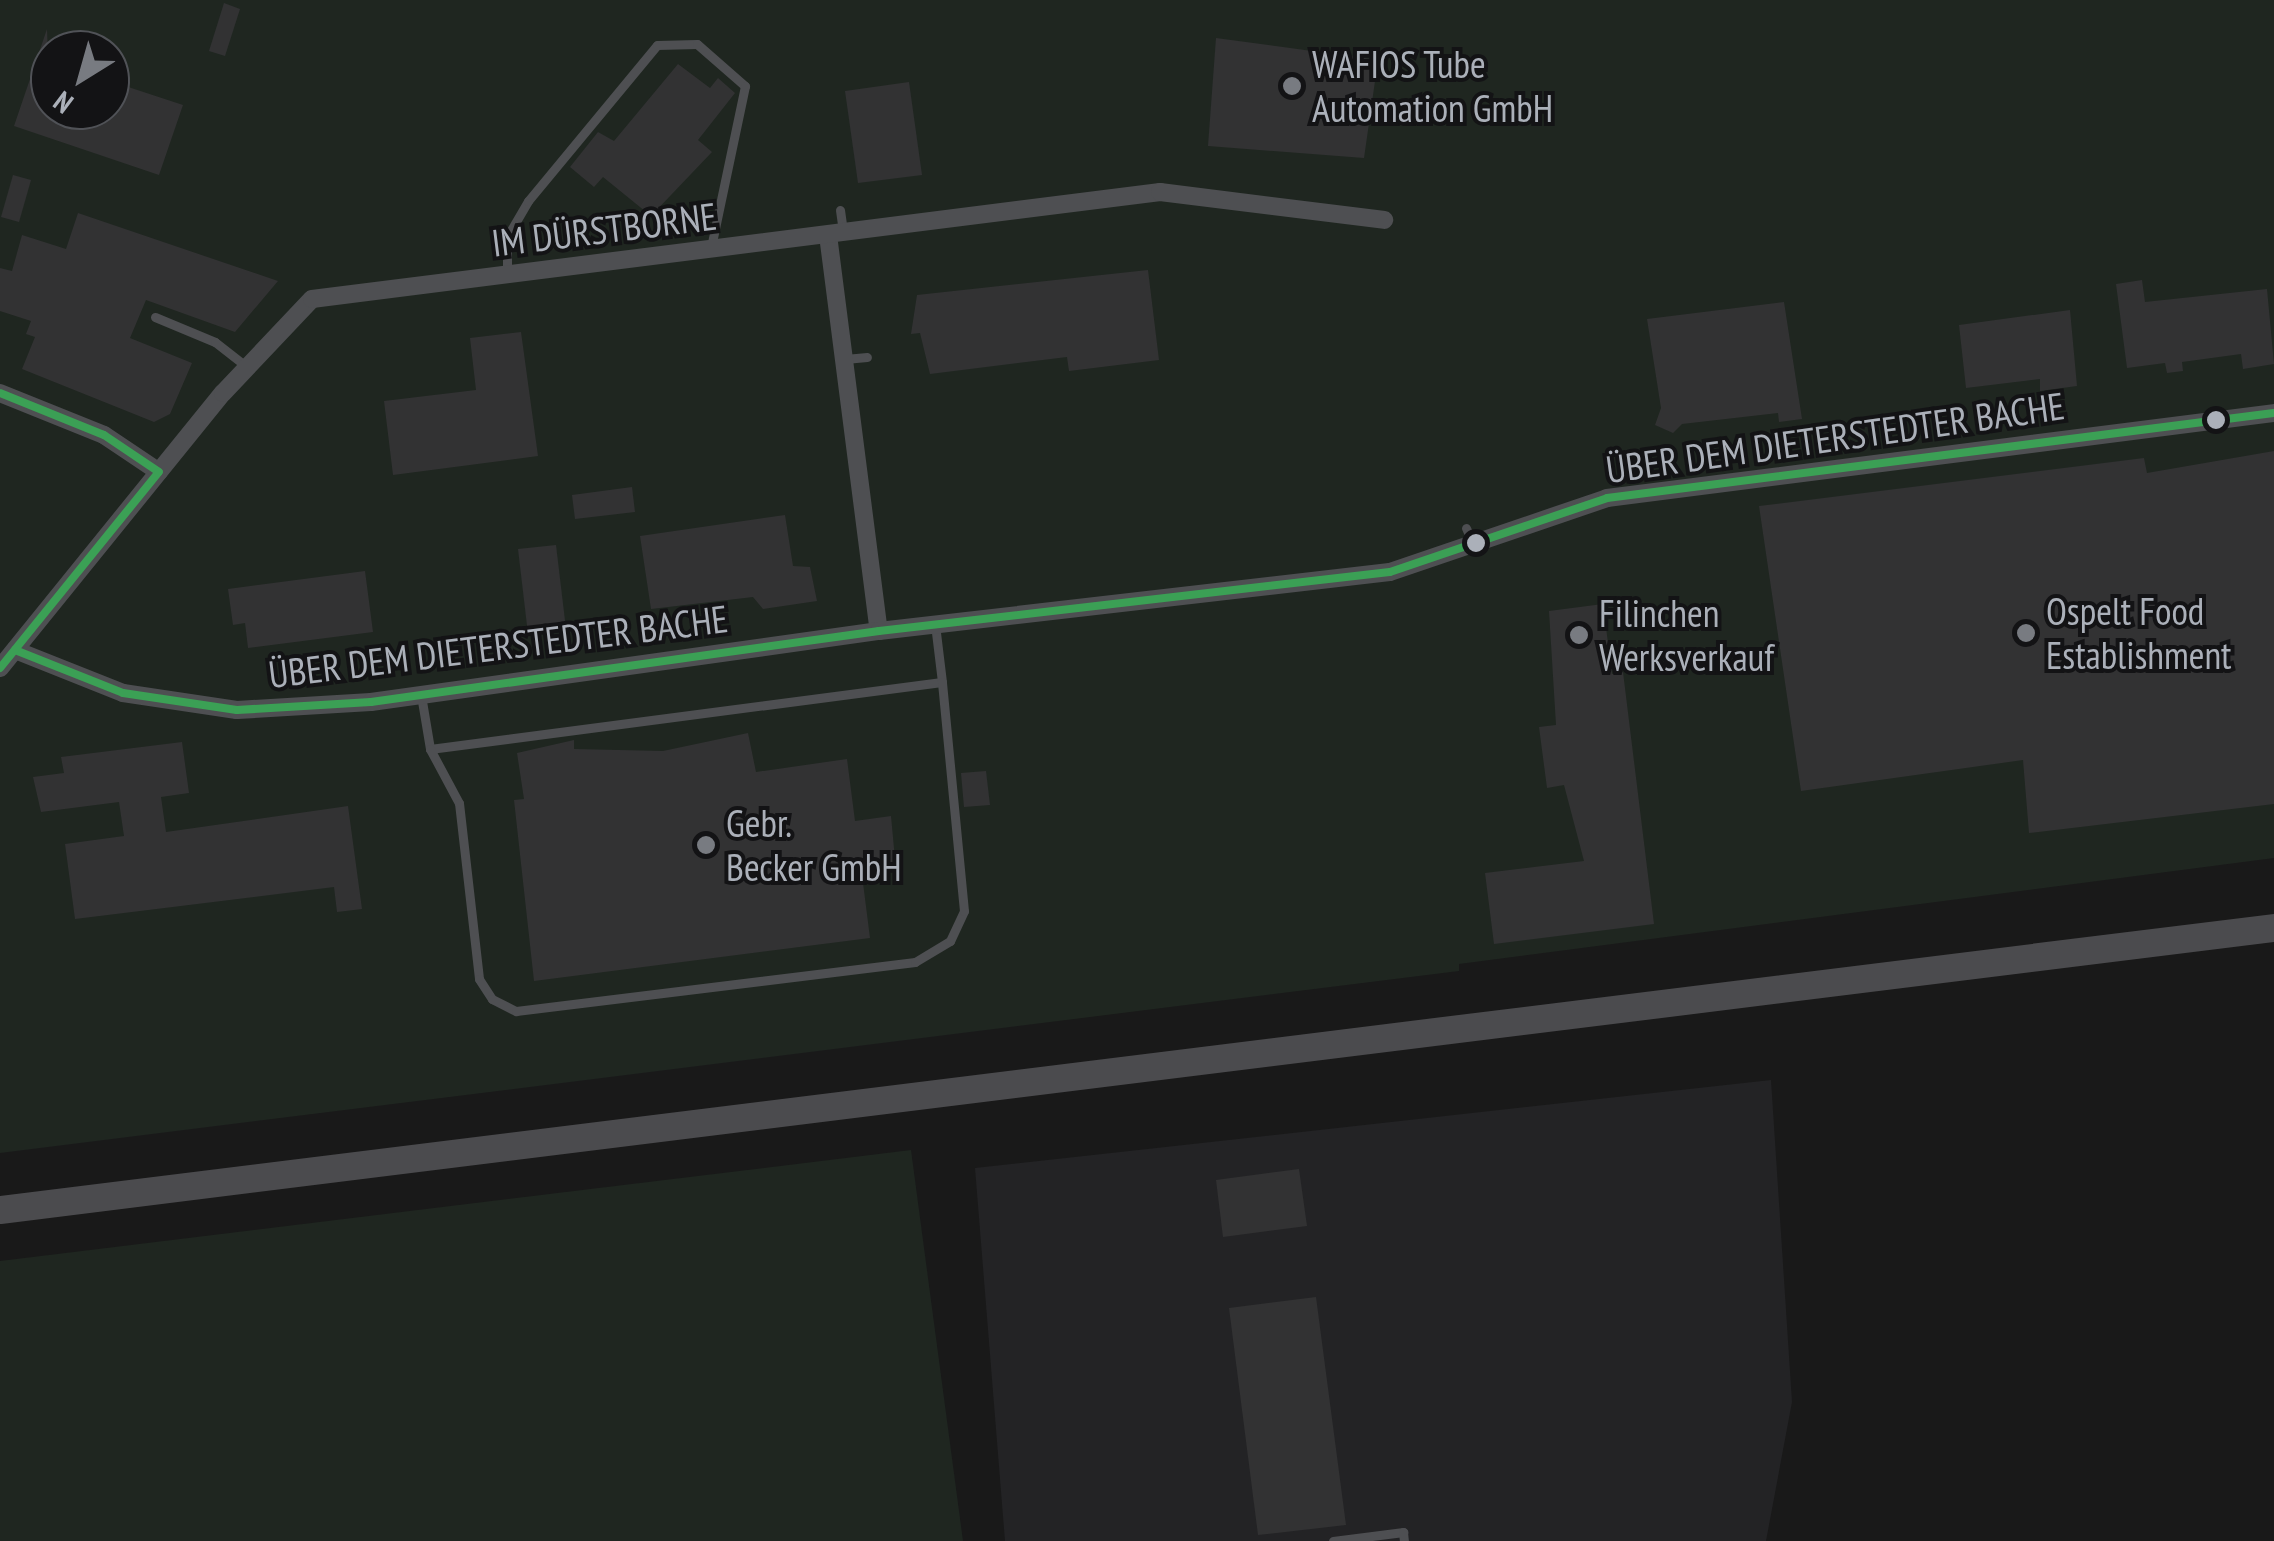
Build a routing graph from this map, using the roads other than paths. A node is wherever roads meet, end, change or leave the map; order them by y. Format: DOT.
graph roads {
  1 [pos="840,210"];
  2 [pos="1384,220"];
  3 [pos="836,234"];
  4 [pos="710,248"];
  5 [pos="508,274"];
  6 [pos="155,317"];
  7 [pos="866,356"];
  8 [pos="844,359"];
  9 [pos="246,366"];
  10 [pos="0,394"];
  11 [pos="2274,413"];
  12 [pos="159,472"];
  13 [pos="1466,528"];
  14 [pos="1476,549"];
  15 [pos="936,624"];
  16 [pos="879,631"];
  17 [pos="15,650"];
  18 [pos="0,668"];
  19 [pos="942,682"];
  20 [pos="421,695"];
  21 [pos="430,749"];
  22 [pos="2274,928"];
  23 [pos="0,1210"];
  24 [pos="1333,1541"];
  25 [pos="1404,1541"];
  1 -- 3 [label="lane"];
  2 -- 3 [label="street, IM DÜRSTBORNE"];
  3 -- 4 [label="street, IM DÜRSTBORNE"];
  3 -- 8 [label="street"];
  4 -- 5 [label="street, IM DÜRSTBORNE"];
  4 -- 5 [label="lane"];
  5 -- 9 [label="street, IM DÜRSTBORNE"];
  6 -- 9 [label="lane"];
  7 -- 8 [label="lane"];
  8 -- 16 [label="street"];
  9 -- 12 [label="street, IM DÜRSTBORNE"];
  10 -- 12 [label="street"];
  11 -- 14 [label="street, ÜBER DEM DIETERSTEDTER BACHE"];
  12 -- 17 [label="street, IM DÜRSTBORNE"];
  13 -- 14 [label="lane"];
  14 -- 15 [label="street, ÜBER DEM DIETERSTEDTER BACHE"];
  15 -- 16 [label="street, ÜBER DEM DIETERSTEDTER BACHE"];
  15 -- 19 [label="lane"];
  16 -- 20 [label="street, ÜBER DEM DIETERSTEDTER BACHE"];
  17 -- 18 [label="street, IM DÜRSTBORNE"];
  17 -- 20 [label="street, ÜBER DEM DIETERSTEDTER BACHE"];
  19 -- 21 [label="lane"];
  19 -- 21 [label="lane"];
  20 -- 21 [label="lane"];
  22 -- 23 [label="main road"];
  24 -- 25 [label="lane"];
}
